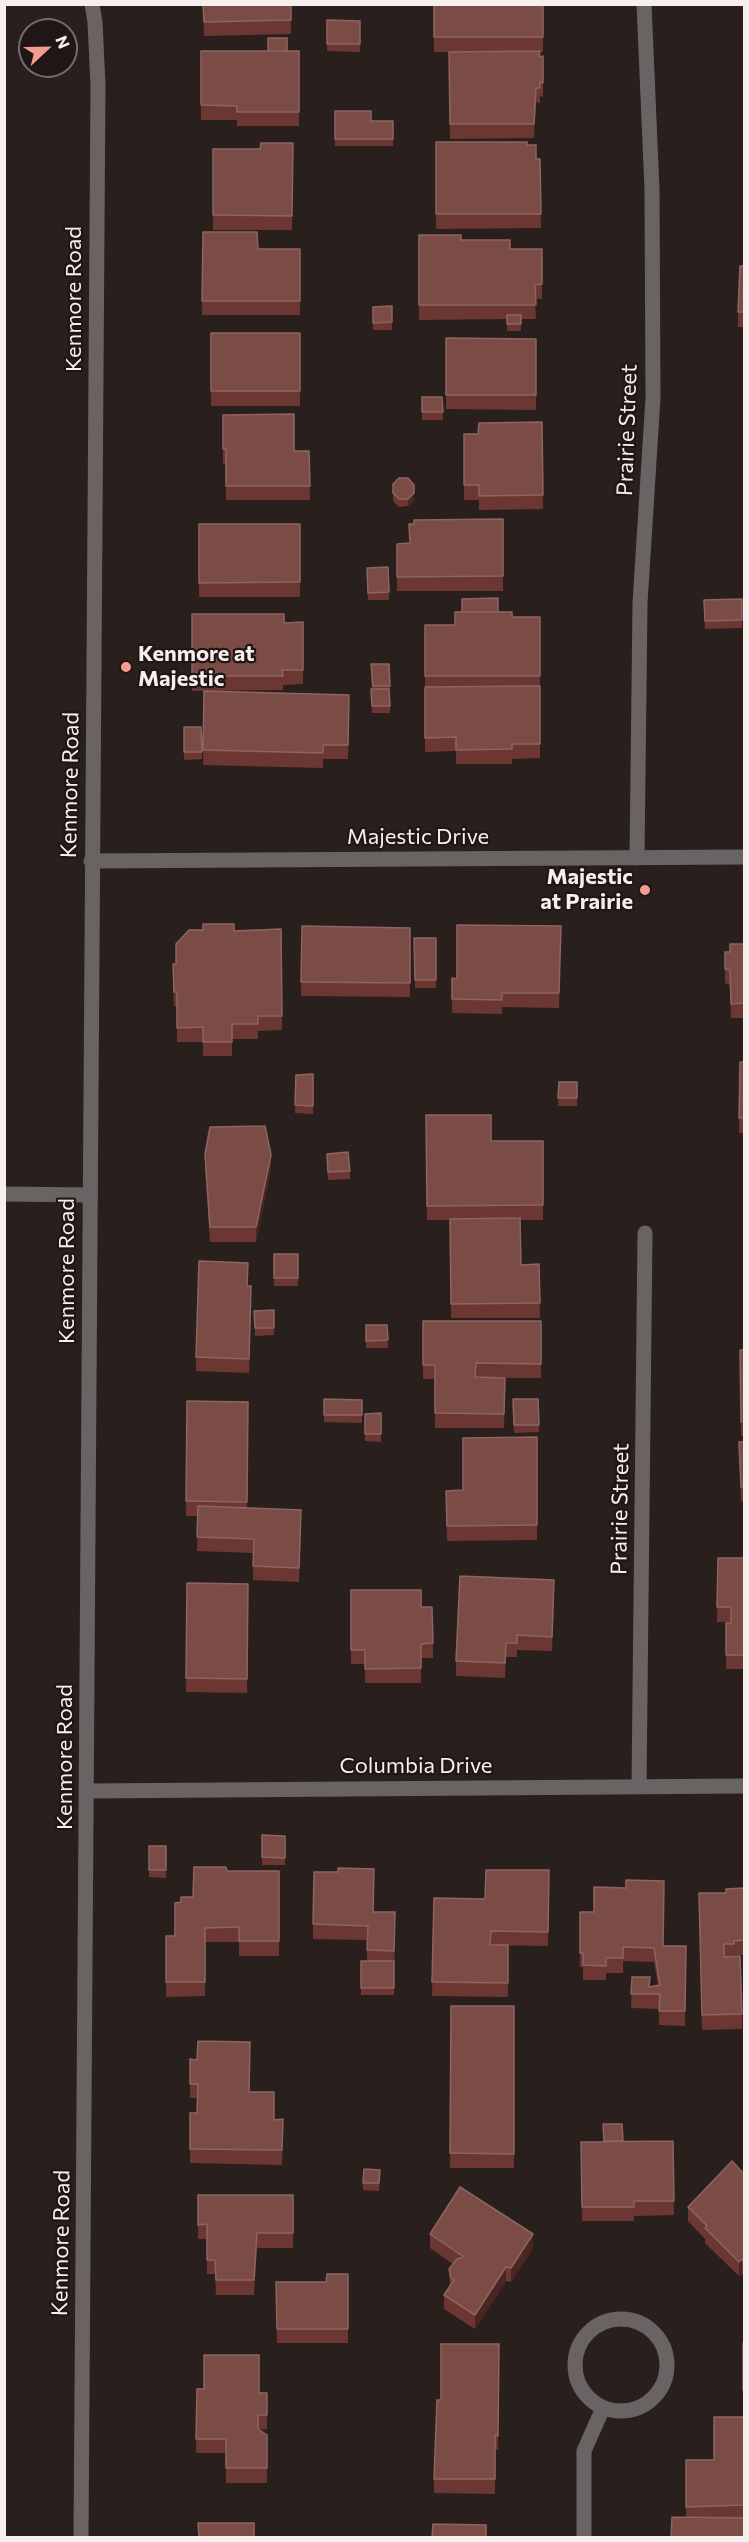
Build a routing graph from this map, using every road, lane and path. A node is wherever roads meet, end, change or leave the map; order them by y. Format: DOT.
graph roads {
  1 [pos="92,4"];
  2 [pos="644,4"];
  3 [pos="744,857"];
  4 [pos="637,858"];
  5 [pos="92,861"];
  6 [pos="4,1194"];
  7 [pos="90,1195"];
  8 [pos="645,1233"];
  9 [pos="639,1786"];
  10 [pos="744,1786"];
  11 [pos="87,1791"];
  12 [pos="603,2408"];
  13 [pos="81,2538"];
  14 [pos="584,2538"];
  1 -- 5 [label="street, Kenmore Road"];
  2 -- 4 [label="street, Prairie Street"];
  3 -- 4 [label="street, Majestic Drive"];
  4 -- 5 [label="street, Majestic Drive"];
  5 -- 7 [label="street, Kenmore Road"];
  6 -- 7 [label="street"];
  7 -- 11 [label="street, Kenmore Road"];
  8 -- 9 [label="street, Prairie Street"];
  9 -- 10 [label="street, Columbia Drive"];
  9 -- 11 [label="street, Columbia Drive"];
  11 -- 13 [label="street, Kenmore Road"];
  12 -- 12 [label="street"];
  12 -- 14 [label="street"];
}
